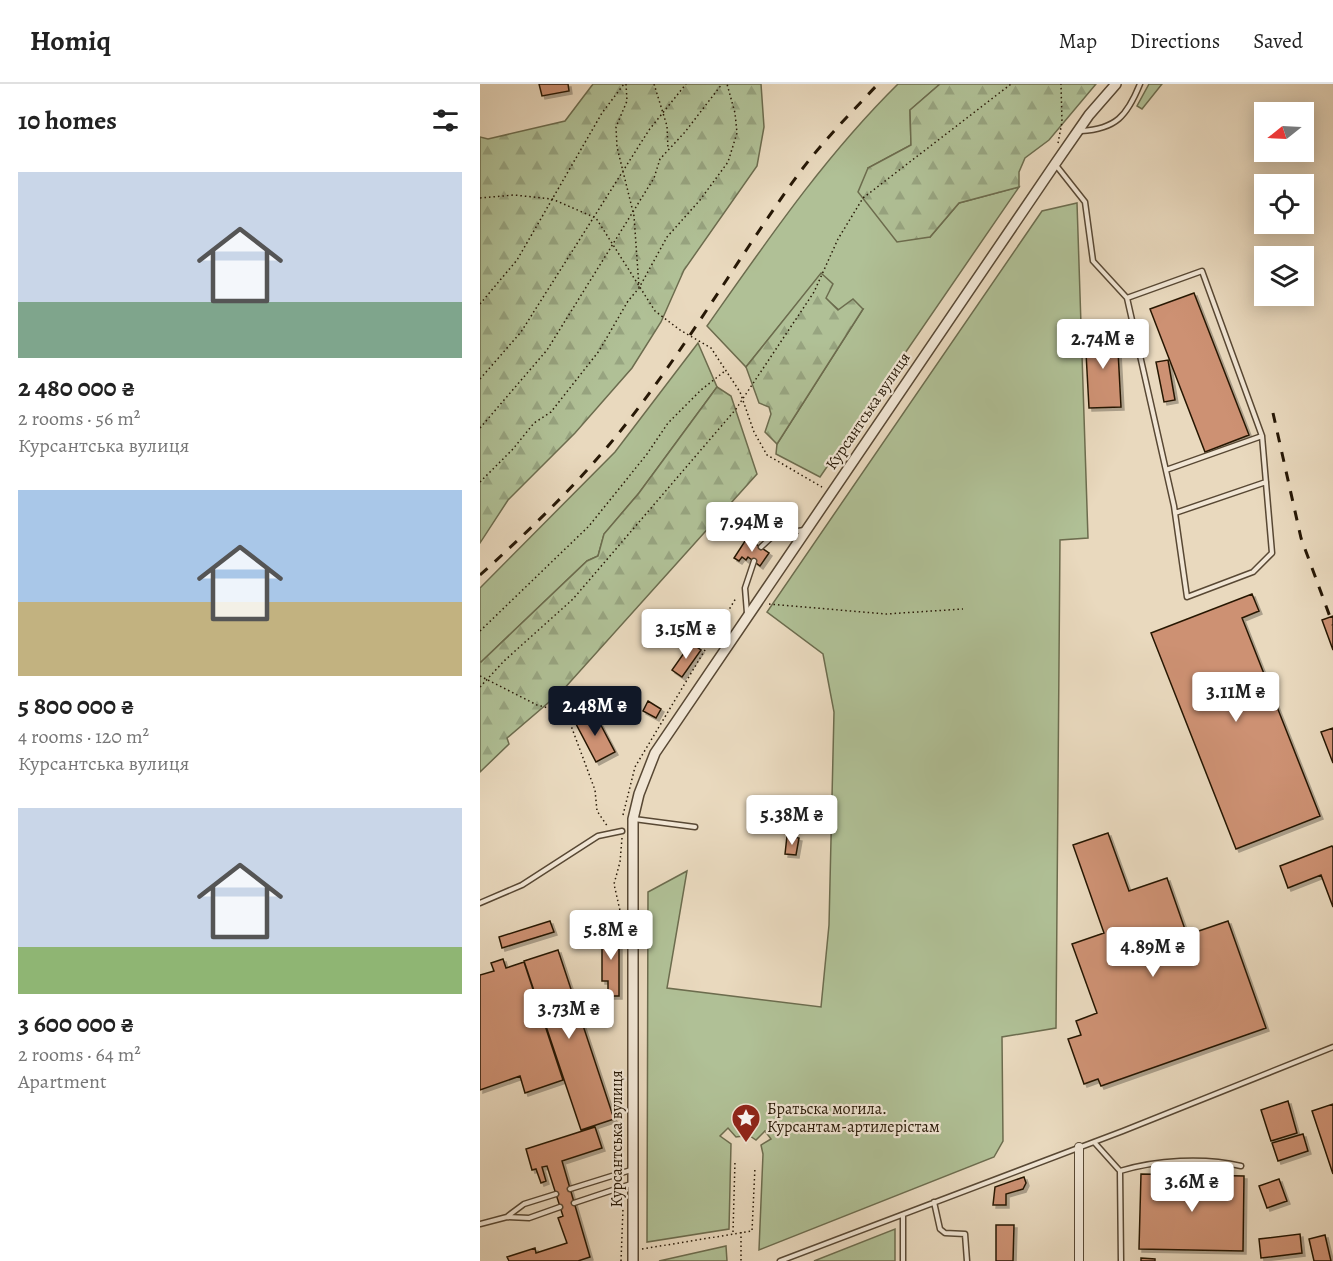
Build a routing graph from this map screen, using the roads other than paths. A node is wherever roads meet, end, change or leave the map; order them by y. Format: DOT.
graph roads {
  1 [pos="1116,84"];
  2 [pos="1140,84"];
  3 [pos="1077,132"];
  4 [pos="1054,164"];
  5 [pos="1127,298"];
  6 [pos="1262,436"];
  7 [pos="1166,470"];
  8 [pos="1266,482"];
  9 [pos="1175,513"];
  10 [pos="805,530"];
  11 [pos="761,547"];
  12 [pos="754,561"];
  13 [pos="747,614"];
  14 [pos="633,819"];
  15 [pos="695,827"];
  16 [pos="622,831"];
  17 [pos="480,903"];
  18 [pos="1333,1047"];
  19 [pos="1094,1142"];
  20 [pos="1079,1147"];
  21 [pos="1241,1166"];
  22 [pos="632,1170"];
  23 [pos="1120,1171"];
  24 [pos="632,1184"];
  25 [pos="570,1190"];
  26 [pos="556,1194"];
  27 [pos="934,1202"];
  28 [pos="574,1203"];
  29 [pos="560,1208"];
  30 [pos="903,1215"];
  31 [pos="507,1217"];
  32 [pos="480,1224"];
  33 [pos="633,1256"];
  34 [pos="780,1261"];
  35 [pos="903,1261"];
  36 [pos="967,1261"];
  37 [pos="1079,1261"];
  38 [pos="1121,1261"];
  1 -- 3 [label="street, Курсантська вулиця"];
  2 -- 3 [label="lane"];
  3 -- 4 [label="street, Курсантська вулиця"];
  4 -- 5 [label="lane"];
  4 -- 10 [label="street, Курсантська вулиця"];
  5 -- 6 [label="lane"];
  5 -- 7 [label="lane"];
  6 -- 7 [label="lane"];
  6 -- 8 [label="lane"];
  7 -- 9 [label="lane"];
  8 -- 9 [label="lane"];
  8 -- 9 [label="lane"];
  10 -- 11 [label="lane"];
  10 -- 13 [label="street, Курсантська вулиця"];
  12 -- 13 [label="lane"];
  13 -- 14 [label="street, Курсантська вулиця"];
  14 -- 15 [label="lane"];
  14 -- 22 [label="street, Курсантська вулиця"];
  16 -- 17 [label="lane"];
  18 -- 19 [label="lane"];
  19 -- 20 [label="lane"];
  19 -- 23 [label="lane"];
  20 -- 27 [label="lane"];
  20 -- 37 [label="street"];
  21 -- 23 [label="lane"];
  22 -- 24 [label="street, Курсантська вулиця"];
  22 -- 25 [label="lane"];
  23 -- 38 [label="lane"];
  24 -- 28 [label="lane"];
  24 -- 33 [label="street, Курсантська вулиця"];
  26 -- 31 [label="lane"];
  27 -- 30 [label="lane"];
  27 -- 36 [label="lane"];
  29 -- 31 [label="lane"];
  30 -- 34 [label="lane"];
  30 -- 35 [label="lane"];
  31 -- 32 [label="lane"];
}
